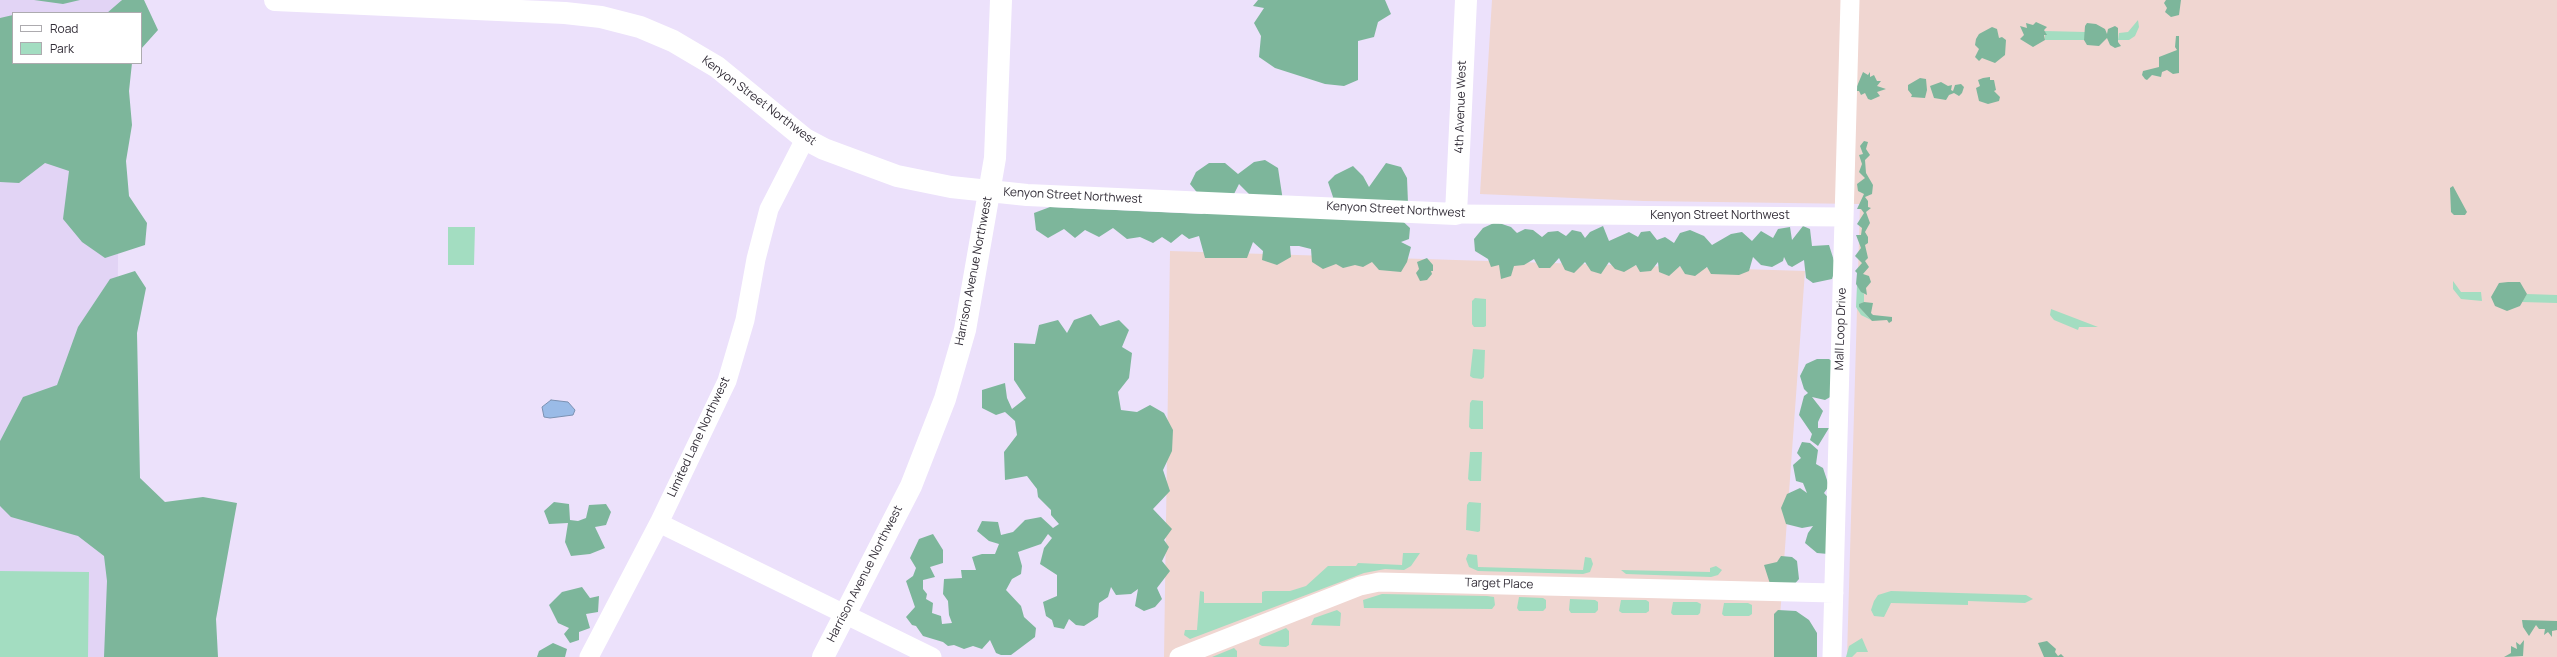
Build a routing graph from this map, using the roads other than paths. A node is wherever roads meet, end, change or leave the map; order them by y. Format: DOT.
graph roads {
  1 [pos="275,0"];
  2 [pos="1001,0"];
  3 [pos="1466,0"];
  4 [pos="1850,0"];
  5 [pos="805,139"];
  6 [pos="989,191"];
  7 [pos="1456,214"];
  8 [pos="1844,217"];
  9 [pos="659,523"];
  10 [pos="1834,593"];
  11 [pos="844,614"];
  12 [pos="589,657"];
  13 [pos="823,657"];
  14 [pos="932,657"];
  15 [pos="1179,657"];
  16 [pos="1832,657"];
  1 -- 5 [label="street, Kenyon Street Northwest"];
  2 -- 6 [label="street, Harrison Avenue Northwest"];
  3 -- 7 [label="street, 4th Avenue West"];
  4 -- 8 [label="street, Mall Loop Drive"];
  5 -- 6 [label="street, Kenyon Street Northwest"];
  5 -- 9 [label="street, Limited Lane Northwest"];
  6 -- 7 [label="street, Kenyon Street Northwest"];
  6 -- 11 [label="street, Harrison Avenue Northwest"];
  7 -- 8 [label="street, Kenyon Street Northwest"];
  8 -- 10 [label="street, Mall Loop Drive"];
  9 -- 11 [label="street"];
  9 -- 12 [label="street, Limited Lane Northwest"];
  10 -- 15 [label="street, Target Place"];
  10 -- 16 [label="street, Mall Loop Drive"];
  11 -- 13 [label="street, Harrison Avenue Northwest"];
  11 -- 14 [label="street"];
}
